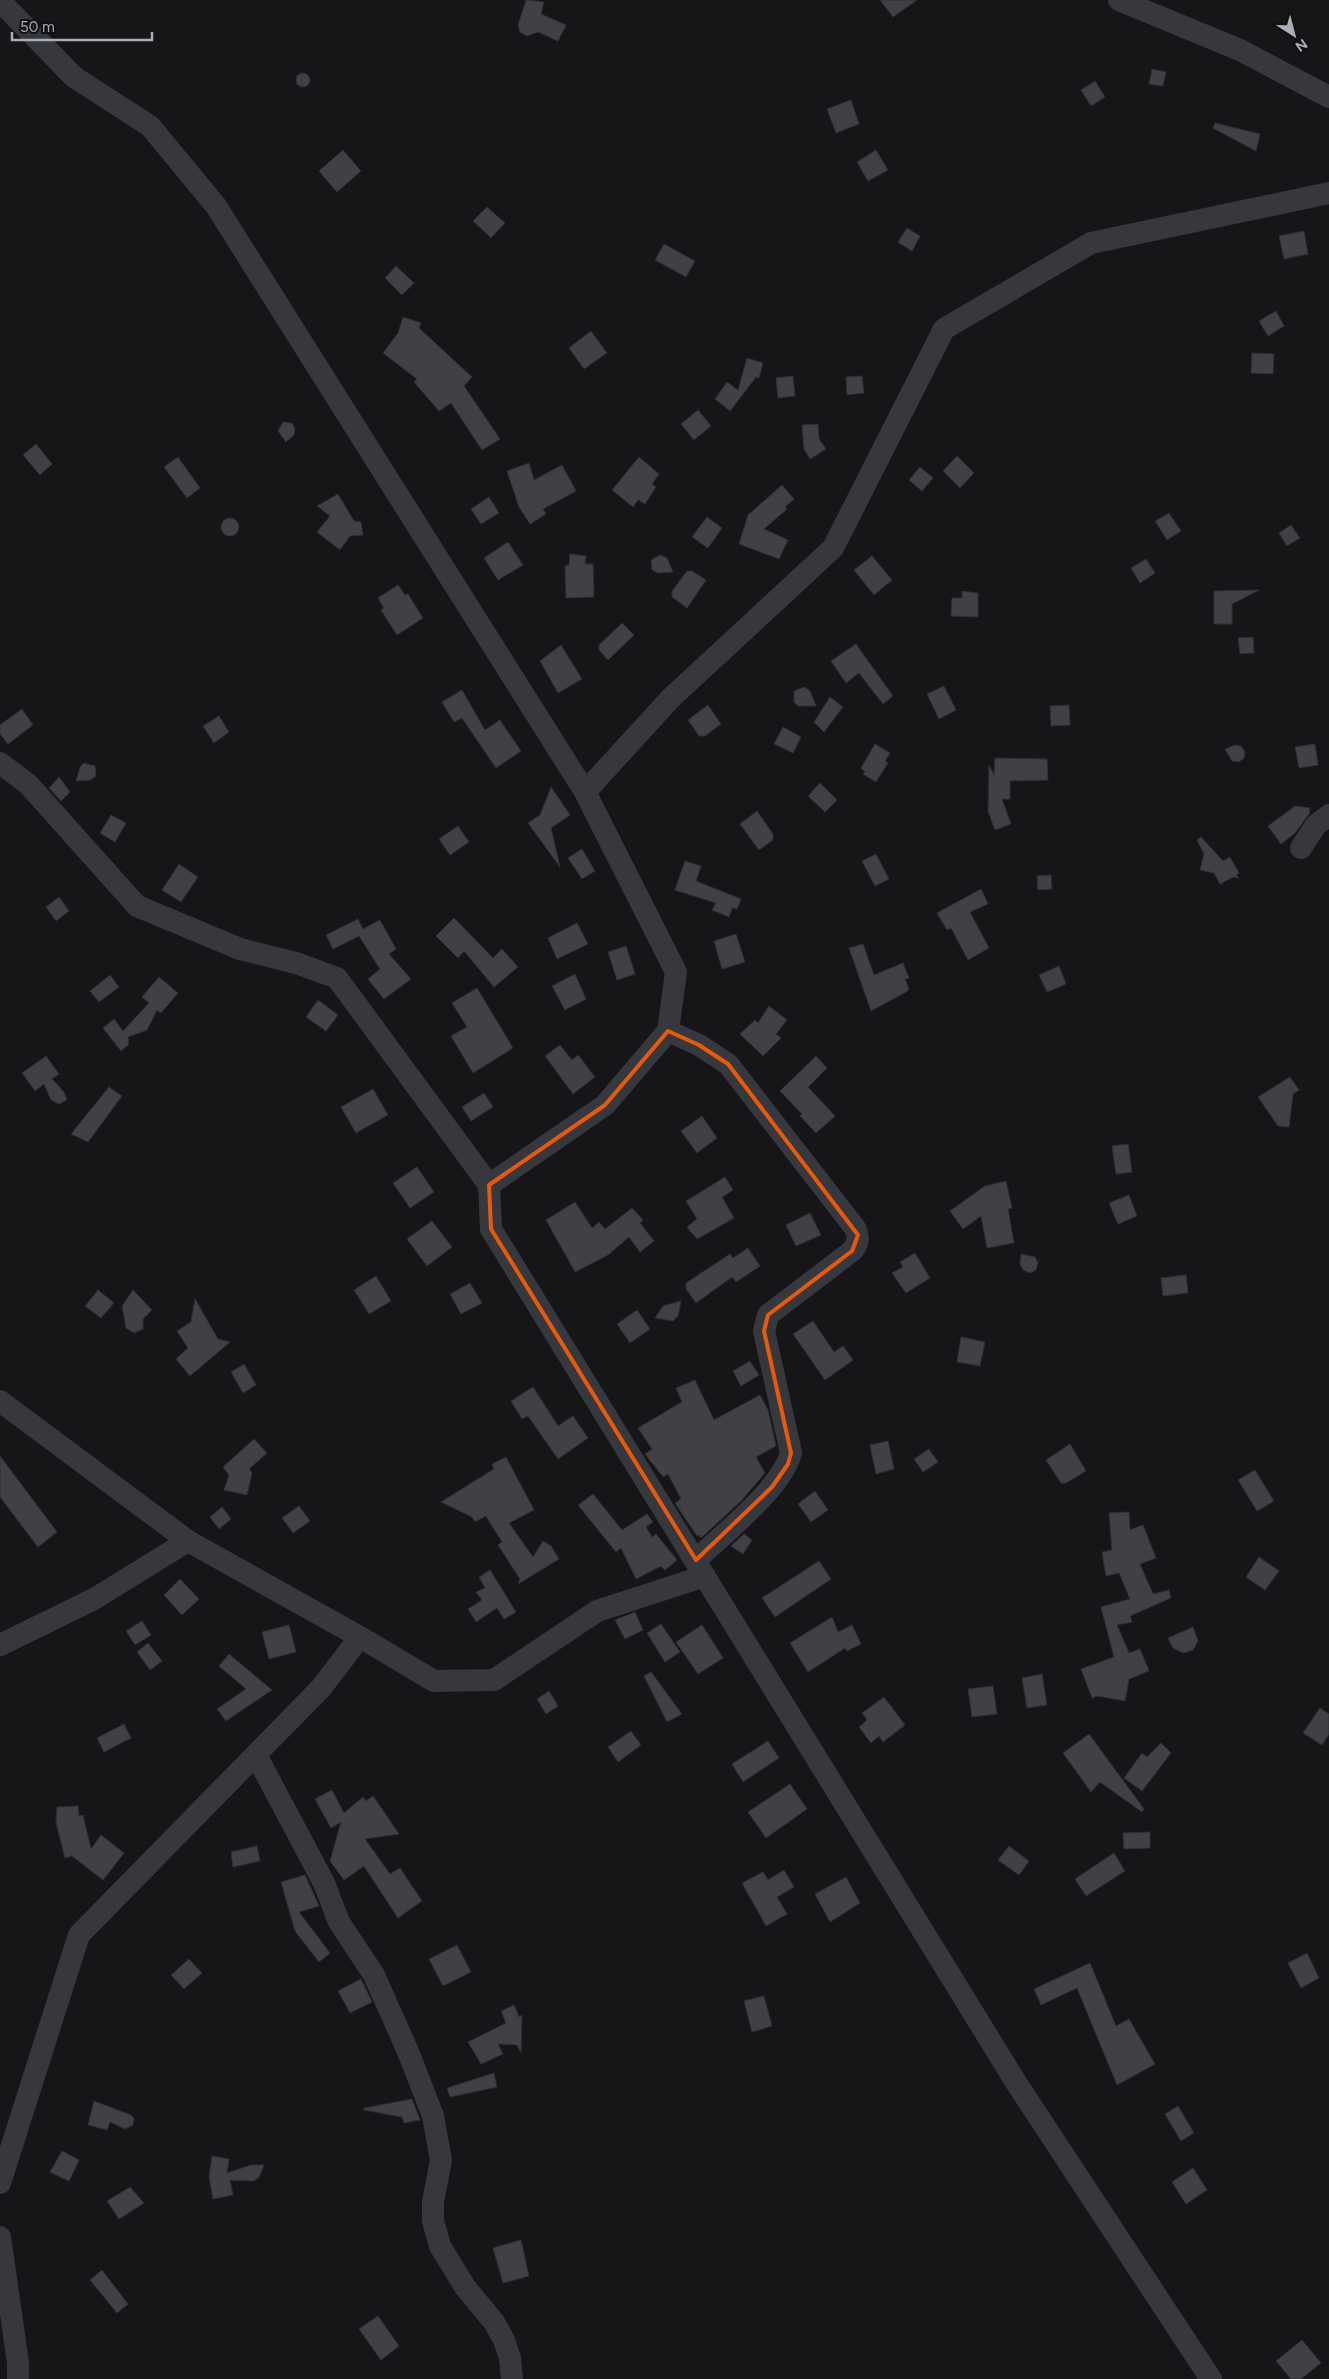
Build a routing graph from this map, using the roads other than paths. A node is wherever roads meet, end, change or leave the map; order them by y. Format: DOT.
graph roads {
  1 [pos="1119,0"];
  2 [pos="0,1"];
  3 [pos="1329,97"];
  4 [pos="1329,193"];
  5 [pos="0,763"];
  6 [pos="585,792"];
  7 [pos="1329,815"];
  8 [pos="1301,848"];
  9 [pos="668,1031"];
  10 [pos="489,1184"];
  11 [pos="0,1401"];
  12 [pos="188,1541"];
  13 [pos="700,1568"];
  14 [pos="360,1636"];
  15 [pos="0,1645"];
  16 [pos="256,1755"];
  17 [pos="0,2183"];
  18 [pos="0,2237"];
  19 [pos="12,2366"];
  20 [pos="512,2379"];
  21 [pos="1211,2379"];
  1 -- 3 [label="street"];
  2 -- 6 [label="street"];
  4 -- 6 [label="street"];
  5 -- 10 [label="street"];
  6 -- 9 [label="street"];
  7 -- 8 [label="street"];
  9 -- 10 [label="street"];
  9 -- 13 [label="street"];
  10 -- 13 [label="street"];
  11 -- 12 [label="street"];
  12 -- 14 [label="street"];
  12 -- 15 [label="street"];
  13 -- 14 [label="street"];
  13 -- 21 [label="street"];
  14 -- 16 [label="street"];
  16 -- 17 [label="street"];
  16 -- 20 [label="street"];
  18 -- 19 [label="street"];
}
